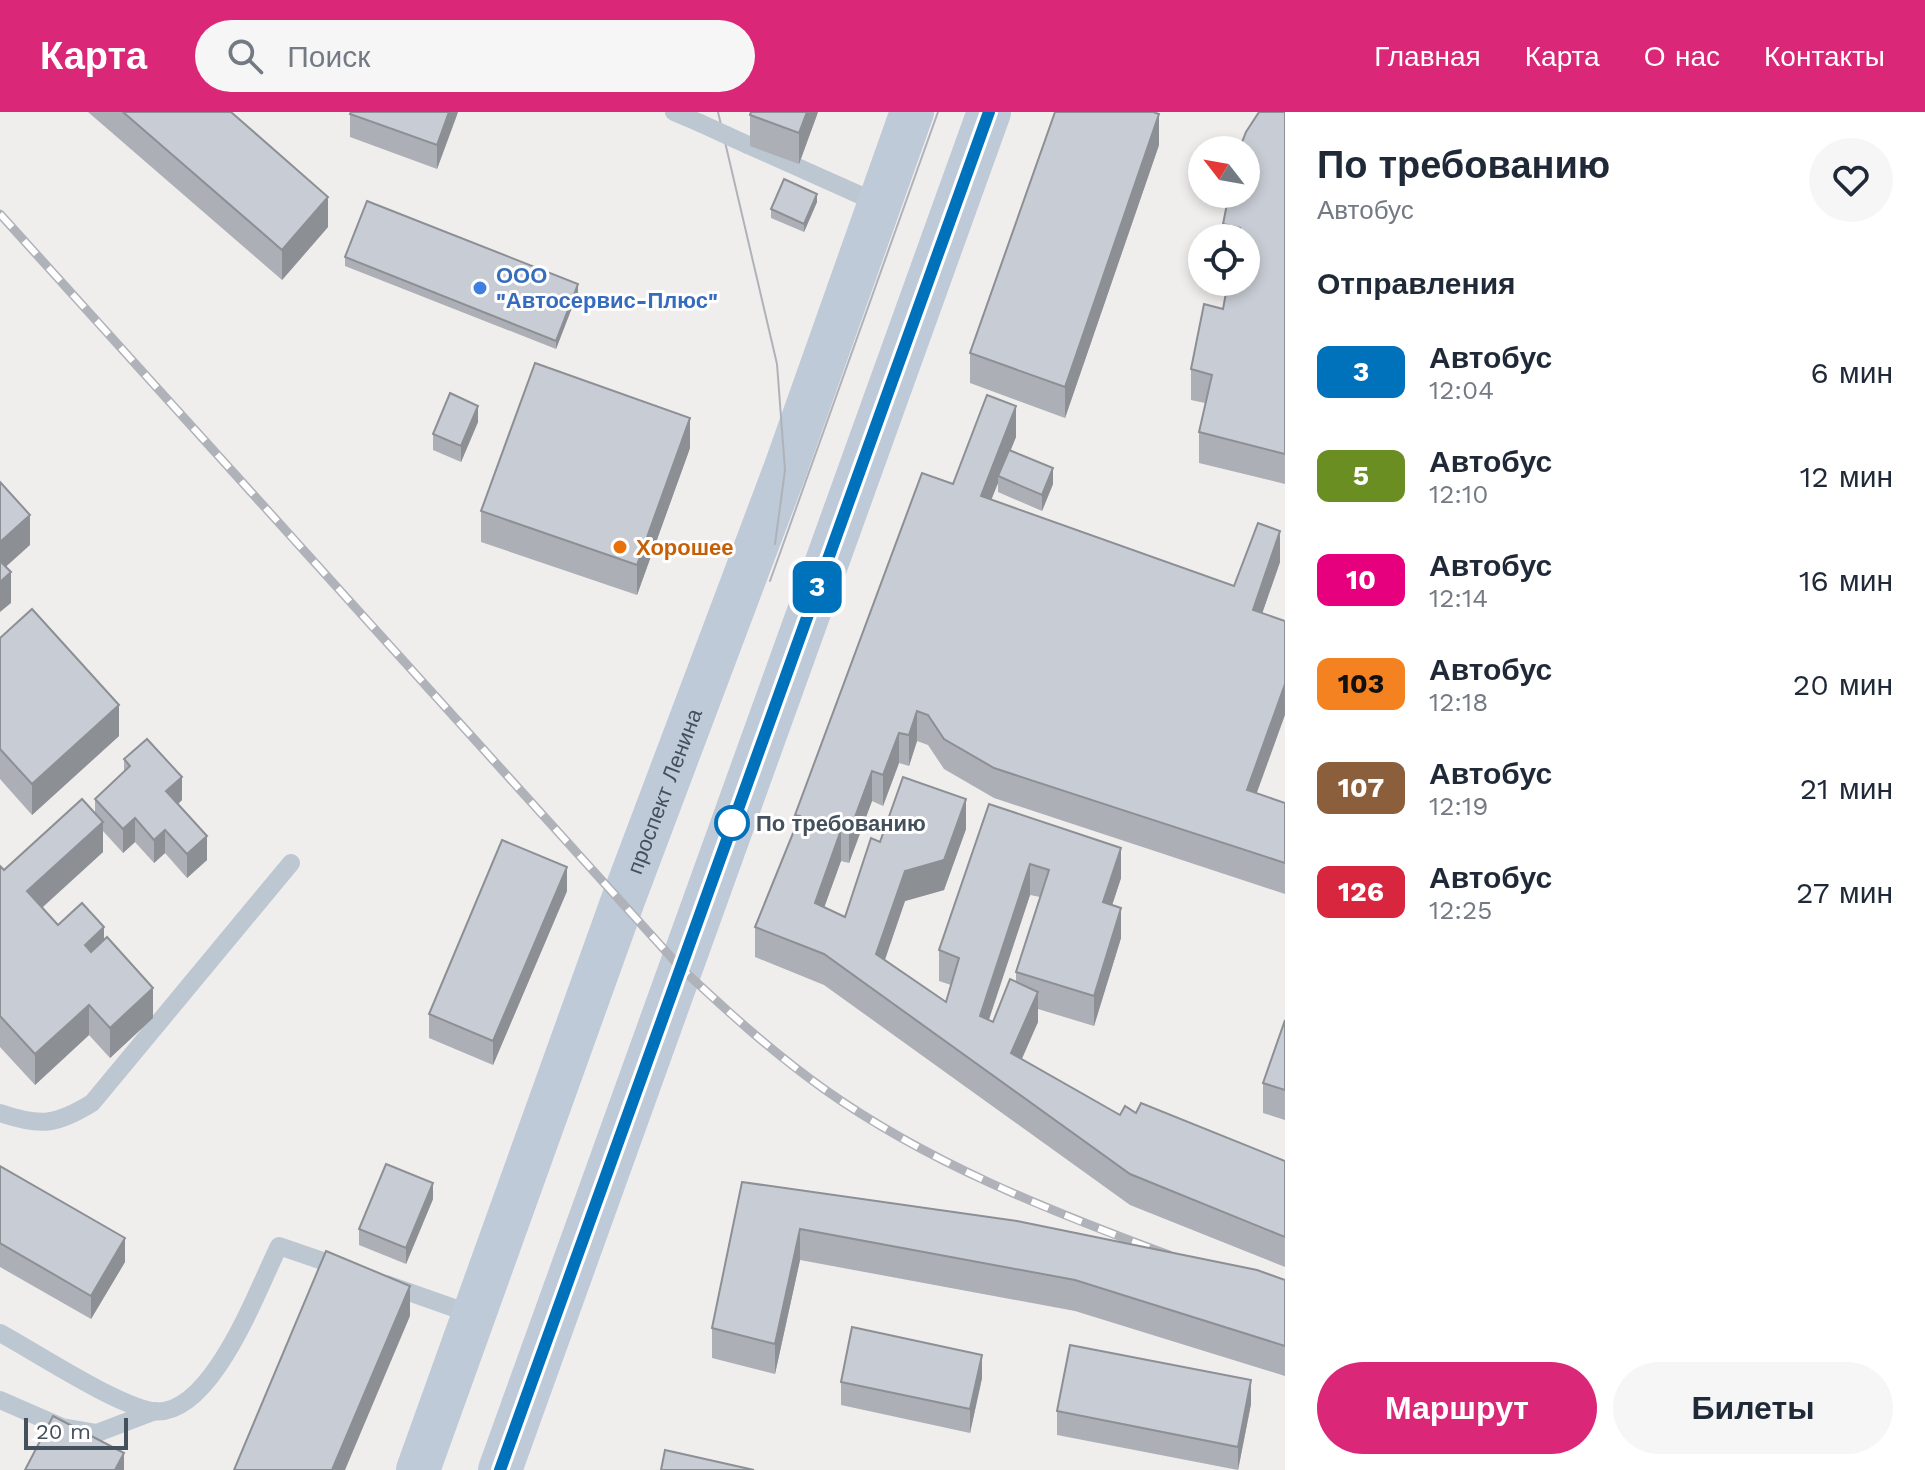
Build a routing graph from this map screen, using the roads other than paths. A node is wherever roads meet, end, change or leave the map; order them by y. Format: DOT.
graph roads {
  1 [pos="674,112"];
  2 [pos="912,112"];
  3 [pos="989,112"];
  4 [pos="880,204"];
  5 [pos="291,863"];
  6 [pos="0,1113"];
  7 [pos="474,1315"];
  8 [pos="0,1333"];
  9 [pos="0,1400"];
  10 [pos="155,1411"];
  11 [pos="418,1470"];
  12 [pos="500,1470"];
  1 -- 4 [label="lane, bridge"];
  2 -- 4 [label="main road, проспект Ленина"];
  3 -- 12 [label="main road"];
  4 -- 7 [label="main road, проспект Ленина"];
  5 -- 6 [label="lane"];
  7 -- 10 [label="lane"];
  7 -- 11 [label="main road, проспект Ленина"];
  8 -- 10 [label="lane"];
  9 -- 10 [label="lane"];
}
